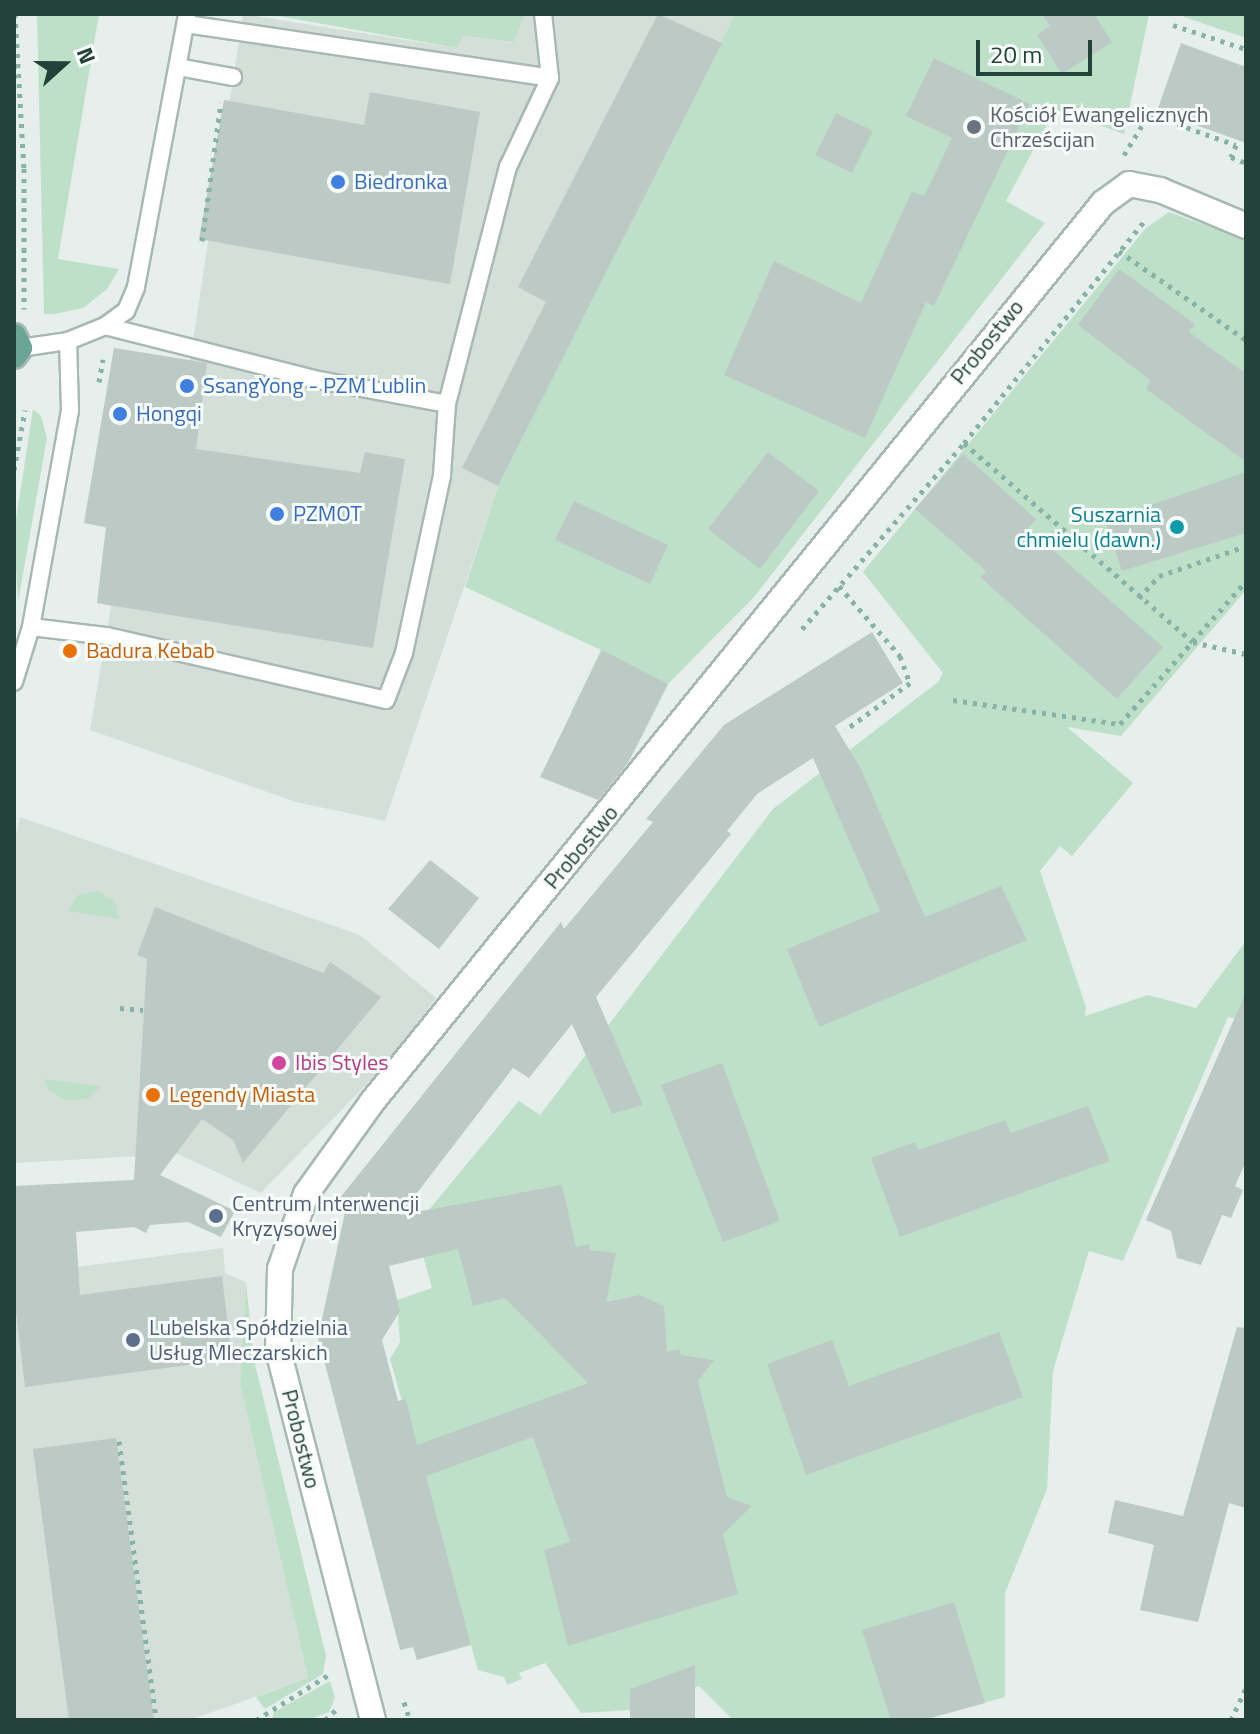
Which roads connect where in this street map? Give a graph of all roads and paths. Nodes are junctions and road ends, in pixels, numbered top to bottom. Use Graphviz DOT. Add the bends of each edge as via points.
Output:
graph roads {
  1 [pos="15,14"];
  2 [pos="543,14"];
  3 [pos="186,19"];
  4 [pos="1173,25"];
  5 [pos="1246,49"];
  6 [pos="178,67"];
  7 [pos="229,76"];
  8 [pos="550,78"];
  9 [pos="1120,161"];
  10 [pos="1246,163"];
  11 [pos="1155,208"];
  12 [pos="1246,226"];
  13 [pos="202,241"];
  14 [pos="1119,251"];
  15 [pos="24,307"];
  16 [pos="105,326"];
  17 [pos="1246,340"];
  18 [pos="68,341"];
  19 [pos="16,347"];
  20 [pos="447,404"];
  21 [pos="25,410"];
  22 [pos="964,443"];
  23 [pos="14,470"];
  24 [pos="1246,546"];
  25 [pos="1246,581"];
  26 [pos="839,586"];
  27 [pos="1139,598"];
  28 [pos="31,627"];
  29 [pos="794,637"];
  30 [pos="1193,642"];
  31 [pos="1246,654"];
  32 [pos="14,682"];
  33 [pos="953,700"];
  34 [pos="845,730"];
  35 [pos="120,1008"];
  36 [pos="143,1010"];
  37 [pos="119,1441"];
  38 [pos="337,1684"];
  39 [pos="1246,1688"];
  40 [pos="401,1690"];
  41 [pos="339,1694"];
  42 [pos="156,1720"];
  43 [pos="256,1720"];
  44 [pos="325,1720"];
  45 [pos="373,1720"];
  46 [pos="410,1720"];
  47 [pos="1231,1720"];
  1 -- 15 [label="path" via="24,168"];
  2 -- 8 [label="lane"];
  3 -- 6 [label="lane"];
  3 -- 8 [label="lane"];
  4 -- 5 [label="path"];
  6 -- 7 [label="lane"];
  6 -- 16 [label="lane" via="136,287 126,311"];
  7 -- 13 [label="path"];
  8 -- 20 [label="lane" via="508,167"];
  9 -- 10 [label="path" via="1149,114 1236,145 1231,157"];
  11 -- 14 [label="path"];
  12 -- 45 [label="street, Probostwo" via="1160,190 1129,184 1103,203 340,1142 295,1217 280,1269 278,1351"];
  14 -- 17 [label="path"];
  14 -- 22 [label="path"];
  16 -- 18 [label="lane"];
  16 -- 20 [label="lane" via="314,379"];
  18 -- 19 [label="lane"];
  18 -- 28 [label="lane" via="70,411"];
  20 -- 28 [label="lane" via="439,489 404,653 386,700 107,636"];
  21 -- 23 [label="path"];
  22 -- 26 [label="path"];
  22 -- 27 [label="path"];
  24 -- 27 [label="path" via="1159,576"];
  25 -- 30 [label="path"];
  26 -- 29 [label="path"];
  26 -- 34 [label="path" via="900,656 910,683"];
  27 -- 30 [label="path"];
  28 -- 32 [label="lane"];
  30 -- 31 [label="path"];
  30 -- 33 [label="path" via="1120,724"];
  35 -- 36 [label="path"];
  37 -- 42 [label="path"];
  38 -- 43 [label="path" via="334,1671"];
  39 -- 47 [label="path"];
  40 -- 46 [label="path"];
  41 -- 44 [label="path" via="333,1717"];
}
